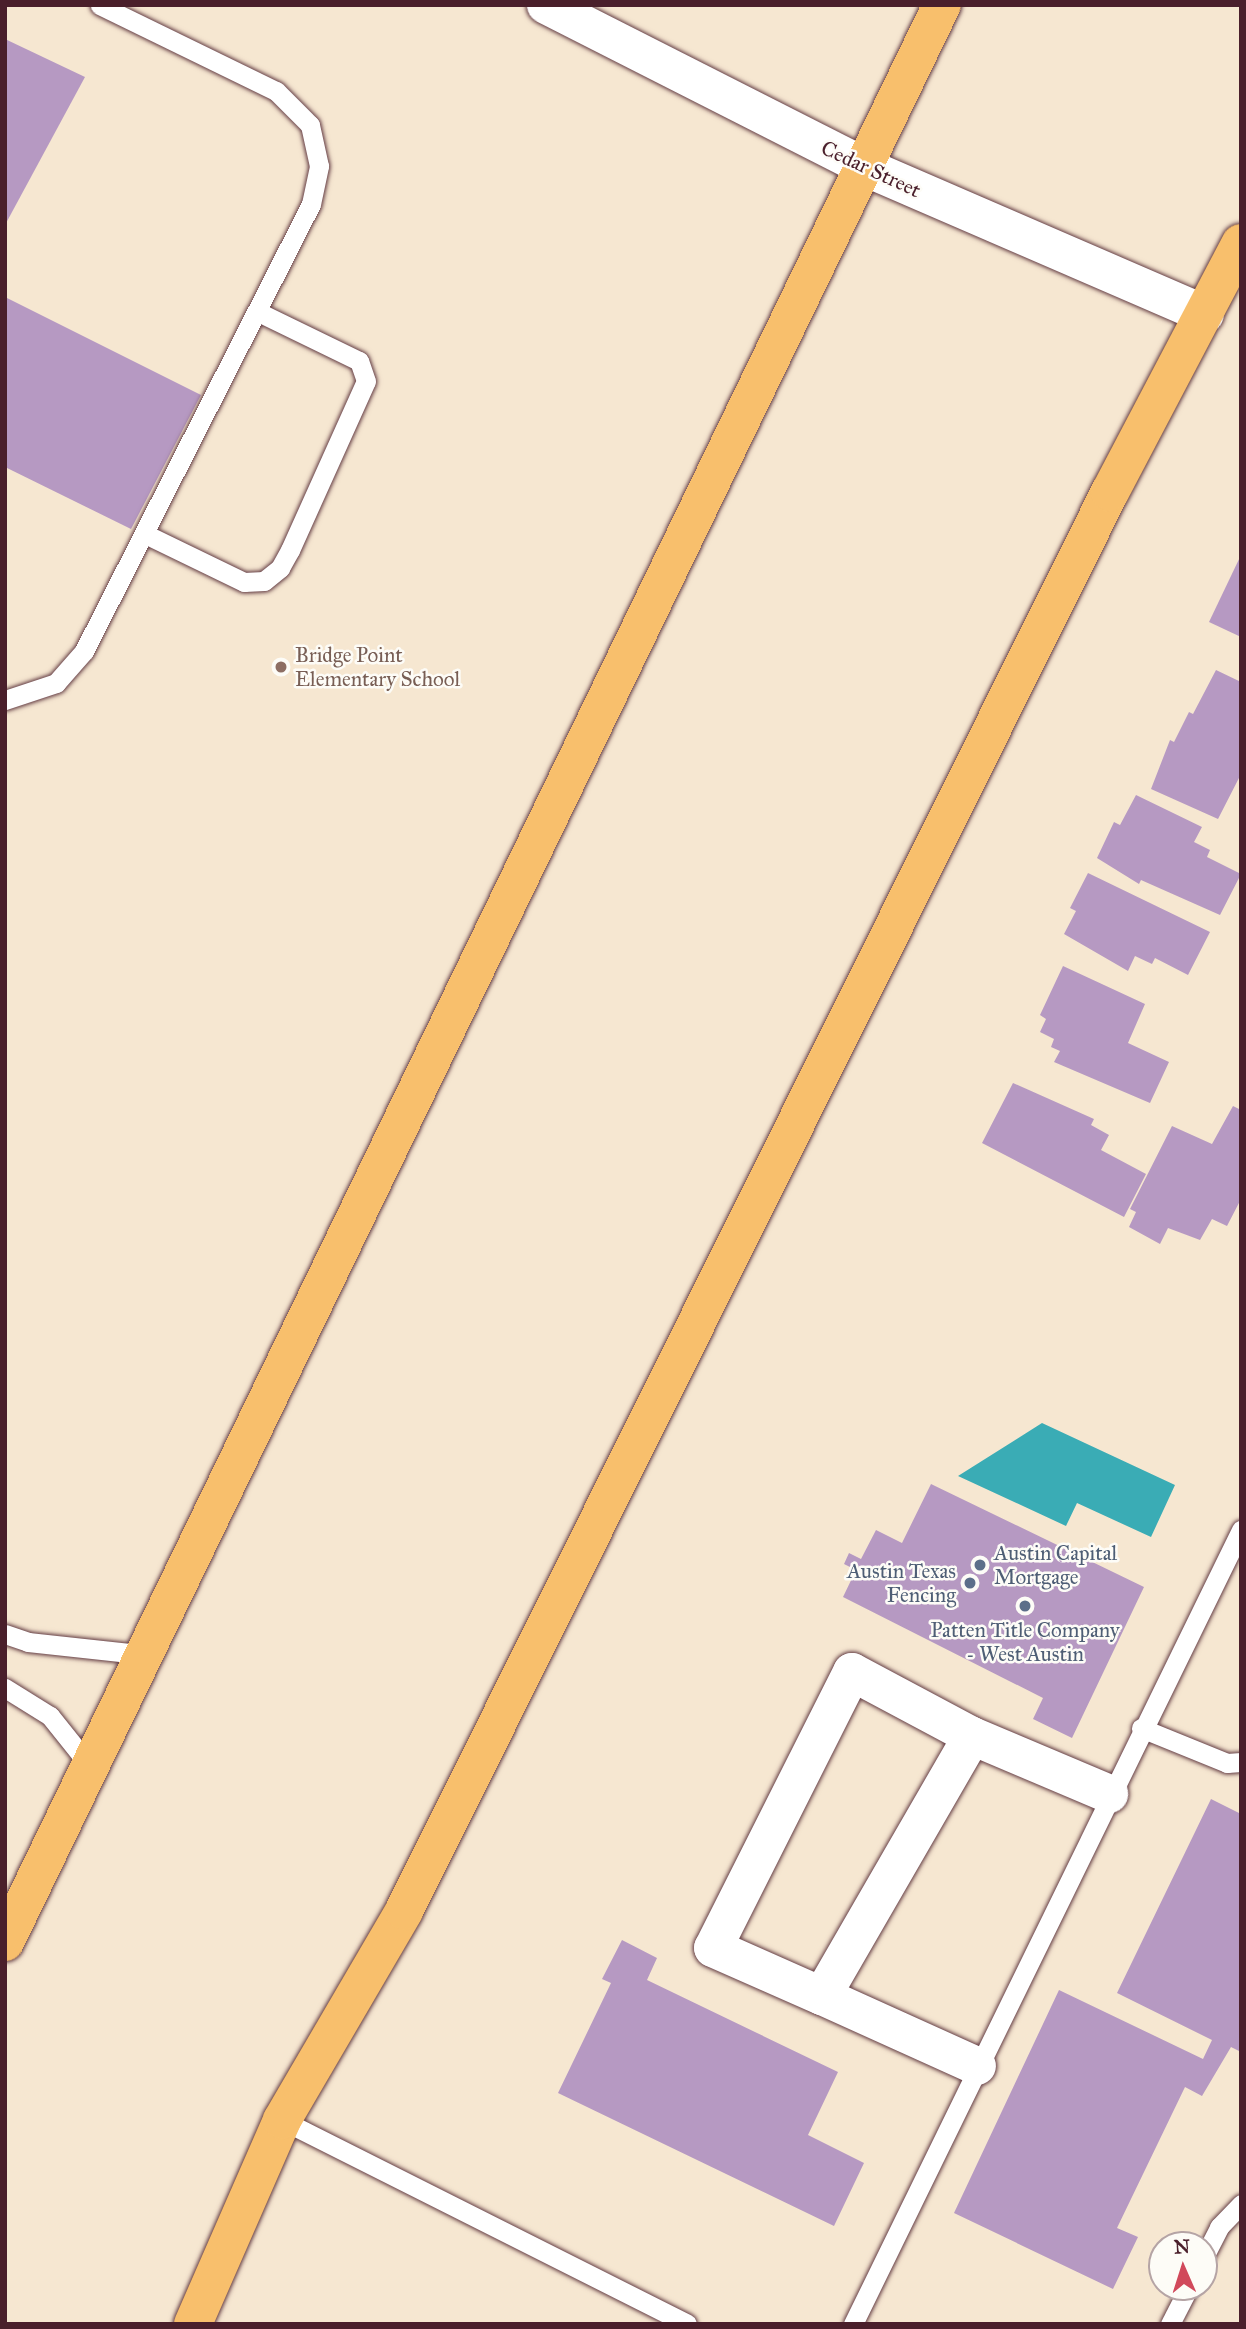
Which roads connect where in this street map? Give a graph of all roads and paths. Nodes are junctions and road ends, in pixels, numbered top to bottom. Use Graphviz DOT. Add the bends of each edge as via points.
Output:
graph roads {
  1 [pos="100,5"];
  2 [pos="547,5"];
  3 [pos="942,5"];
  4 [pos="867,168"];
  5 [pos="1241,243"];
  6 [pos="258,312"];
  7 [pos="1205,314"];
  8 [pos="145,534"];
  9 [pos="5,700"];
  10 [pos="1241,1530"];
  11 [pos="5,1634"];
  12 [pos="148,1647"];
  13 [pos="5,1688"];
  14 [pos="1141,1728"];
  15 [pos="972,1736"];
  16 [pos="1241,1762"];
  17 [pos="90,1766"];
  18 [pos="1109,1794"];
  19 [pos="5,1941"];
  20 [pos="822,1996"];
  21 [pos="977,2066"];
  22 [pos="282,2120"];
  23 [pos="1241,2204"];
  24 [pos="1218,2231"];
  25 [pos="1182,2301"];
  26 [pos="193,2324"];
  27 [pos="687,2324"];
  28 [pos="853,2324"];
  29 [pos="1170,2324"];
  1 -- 6 [label="lane" via="276,91 310,125 319,166 311,204"];
  2 -- 4 [label="street, Cedar Street"];
  3 -- 4 [label="highway"];
  4 -- 7 [label="street, Cedar Street"];
  4 -- 12 [label="highway"];
  5 -- 7 [label="highway"];
  6 -- 8 [label="lane"];
  6 -- 8 [label="lane" via="359,361 366,381 290,550 280,568 264,581 244,582"];
  7 -- 22 [label="highway" via="1110,492 404,1912"];
  8 -- 9 [label="lane" via="84,651 55,682"];
  10 -- 14 [label="lane"];
  11 -- 12 [label="lane" via="28,1642 129,1653"];
  12 -- 17 [label="highway"];
  13 -- 17 [label="lane" via="50,1716"];
  14 -- 16 [label="lane" via="1227,1763"];
  14 -- 18 [label="lane"];
  15 -- 18 [label="street"];
  15 -- 20 [label="street"];
  15 -- 20 [label="street" via="852,1672 713,1948"];
  17 -- 19 [label="highway"];
  18 -- 21 [label="lane"];
  20 -- 21 [label="street"];
  21 -- 28 [label="lane"];
  22 -- 26 [label="highway"];
  22 -- 27 [label="lane"];
  23 -- 24 [label="lane"];
  25 -- 29 [label="lane"];
}
